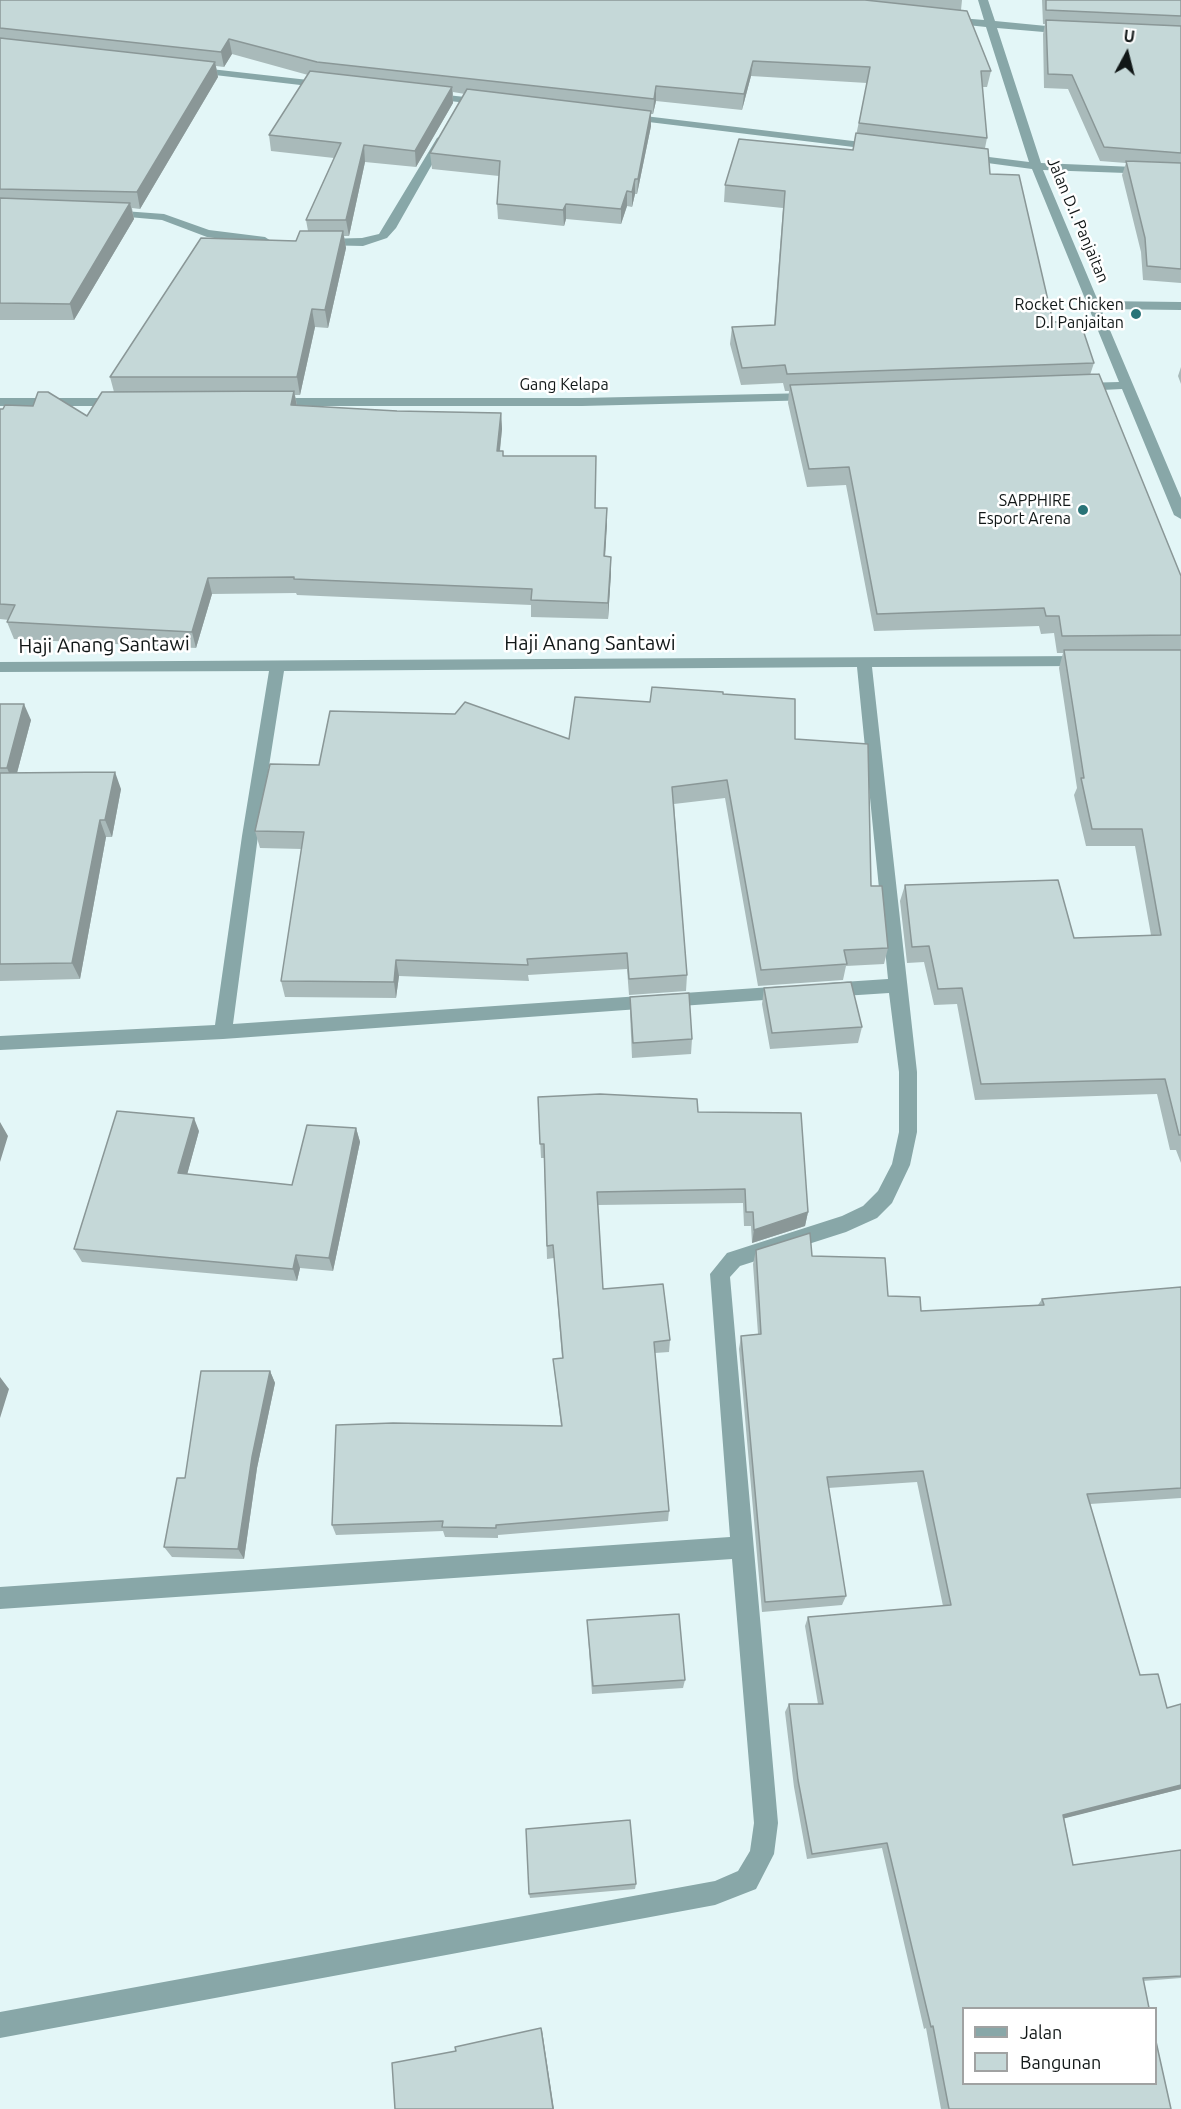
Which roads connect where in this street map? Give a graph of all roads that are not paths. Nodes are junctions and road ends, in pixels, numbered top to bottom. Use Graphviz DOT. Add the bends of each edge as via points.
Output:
graph roads {
  1 [pos="983,0"];
  2 [pos="943,20"];
  3 [pos="989,25"];
  4 [pos="1074,32"];
  5 [pos="178,68"];
  6 [pos="333,85"];
  7 [pos="416,95"];
  8 [pos="498,104"];
  9 [pos="614,115"];
  10 [pos="446,129"];
  11 [pos="891,149"];
  12 [pos="949,156"];
  13 [pos="1036,166"];
  14 [pos="1181,172"];
  15 [pos="93,212"];
  16 [pos="281,243"];
  17 [pos="310,243"];
  18 [pos="1095,305"];
  19 [pos="1181,306"];
  20 [pos="1128,386"];
  21 [pos="1068,388"];
  22 [pos="829,396"];
  23 [pos="0,402"];
  24 [pos="137,402"];
  25 [pos="264,402"];
  26 [pos="1181,515"];
  27 [pos="1099,661"];
  28 [pos="864,663"];
  29 [pos="278,664"];
  30 [pos="0,667"];
  31 [pos="897,985"];
  32 [pos="223,1032"];
  33 [pos="0,1043"];
  34 [pos="743,1547"];
  35 [pos="0,1598"];
  36 [pos="0,2025"];
  1 -- 3 [label="street, Jalan D.I. Panjaitan"];
  2 -- 3 [label="street"];
  3 -- 4 [label="street"];
  3 -- 13 [label="street, Jalan D.I. Panjaitan"];
  5 -- 6 [label="street"];
  7 -- 8 [label="street" via="460,105"];
  9 -- 11 [label="street"];
  10 -- 17 [label="street" via="383,236 363,242"];
  12 -- 13 [label="street"];
  13 -- 14 [label="street"];
  13 -- 18 [label="street, Jalan D.I. Panjaitan"];
  15 -- 16 [label="street" via="146,214 223,236"];
  18 -- 19 [label="street"];
  18 -- 20 [label="street, Jalan D.I. Panjaitan"];
  20 -- 21 [label="street"];
  20 -- 26 [label="street, Jalan D.I. Panjaitan"];
  22 -- 25 [label="street, Gang Kelapa" via="571,402"];
  23 -- 24 [label="street"];
  27 -- 28 [label="street, Haji Anang Santawi"];
  28 -- 29 [label="street, Haji Anang Santawi"];
  28 -- 31 [label="street"];
  29 -- 30 [label="street, Haji Anang Santawi"];
  29 -- 32 [label="street"];
  31 -- 32 [label="street"];
  31 -- 34 [label="street" via="908,1072 908,1132 901,1165 885,1197 870,1212 846,1223 734,1259 720,1274"];
  32 -- 33 [label="street"];
  34 -- 35 [label="street"];
  34 -- 36 [label="street" via="766,1823 762,1854 747,1880 715,1893"];
}
